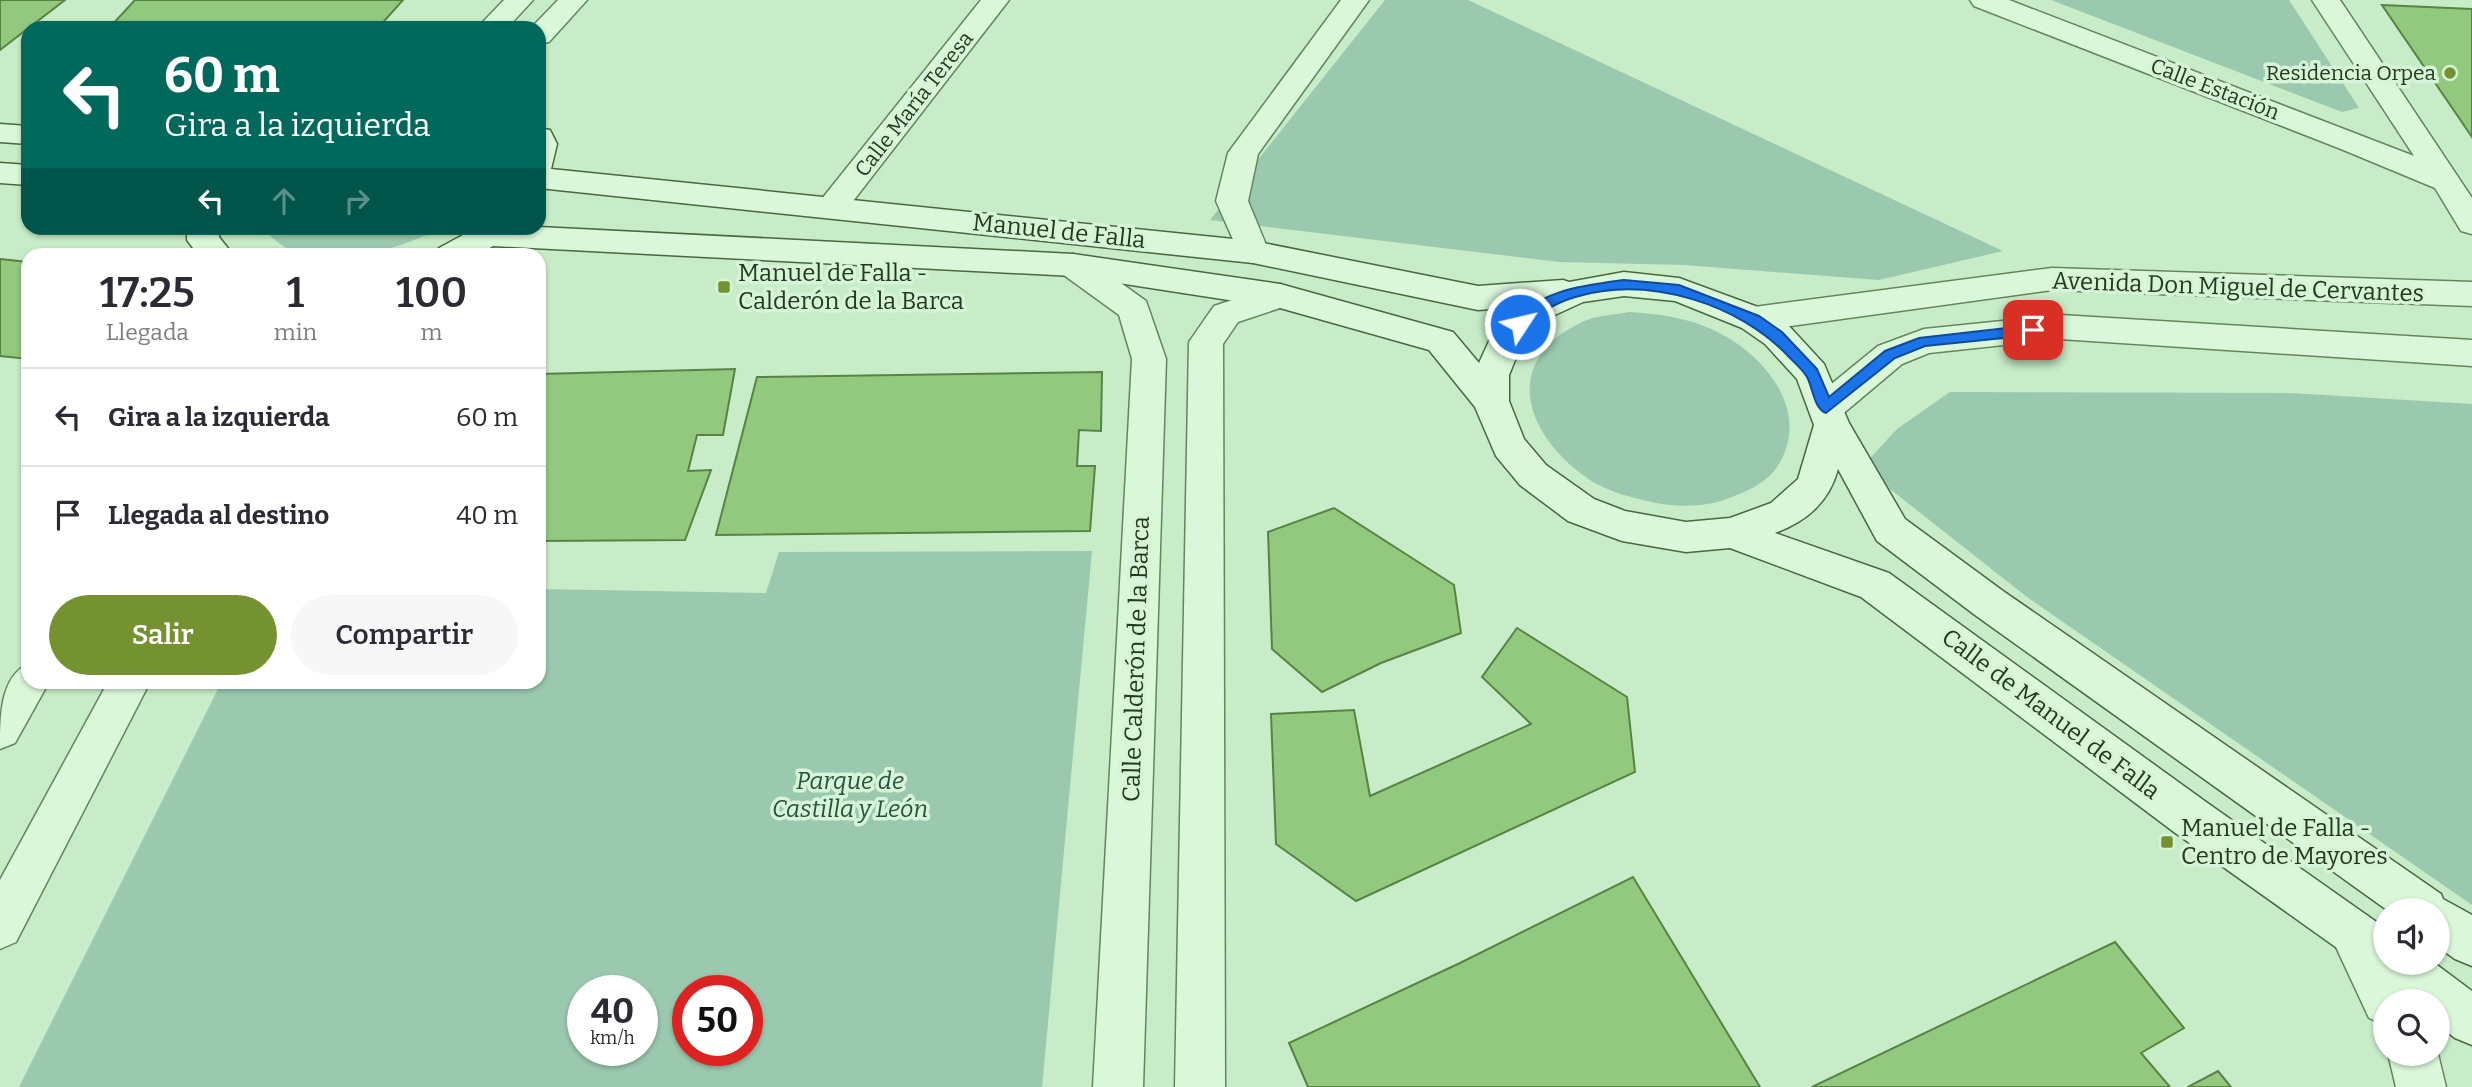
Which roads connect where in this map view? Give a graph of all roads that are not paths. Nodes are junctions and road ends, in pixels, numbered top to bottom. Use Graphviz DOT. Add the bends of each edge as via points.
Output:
graph roads {
  1 [pos="519,0"];
  2 [pos="573,0"];
  3 [pos="995,0"];
  4 [pos="1354,0"];
  5 [pos="1984,0"];
  6 [pos="2326,0"];
  7 [pos="498,21"];
  8 [pos="546,29"];
  9 [pos="0,133"];
  10 [pos="21,134"];
  11 [pos="2415,135"];
  12 [pos="2352,142"];
  13 [pos="0,173"];
  14 [pos="21,174"];
  15 [pos="546,179"];
  16 [pos="2446,181"];
  17 [pos="832,207"];
  18 [pos="2472,215"];
  19 [pos="2472,223"];
  20 [pos="546,234"];
  21 [pos="485,235"];
  22 [pos="463,248"];
  23 [pos="1253,252"];
  24 [pos="1073,265"];
  25 [pos="1576,292"];
  26 [pos="2472,294"];
  27 [pos="1280,296"];
  28 [pos="1754,319"];
  29 [pos="2472,353"];
  30 [pos="1492,401"];
  31 [pos="1829,416"];
  32 [pos="1731,533"];
  33 [pos="25,689"];
  34 [pos="126,689"];
  35 [pos="0,730"];
  36 [pos="2408,898"];
  37 [pos="0,926"];
  38 [pos="2450,927"];
  39 [pos="2472,943"];
  40 [pos="2369,944"];
  41 [pos="2410,975"];
  42 [pos="2382,989"];
  43 [pos="2472,1021"];
  44 [pos="2418,1066"];
  45 [pos="1118,1087"];
  46 [pos="1200,1087"];
  47 [pos="2421,1087"];
  1 -- 7 [label="street"];
  2 -- 8 [label="street"];
  3 -- 17 [label="street, Calle María Teresa"];
  4 -- 23 [label="street" via="1243,153 1232,201"];
  5 -- 12 [label="street, Calle Estación"];
  6 -- 11 [label="street"];
  9 -- 10 [label="street"];
  11 -- 12 [label="street" via="2394,146"];
  11 -- 16 [label="street"];
  12 -- 16 [label="street, Calle Estación"];
  13 -- 14 [label="street"];
  15 -- 17 [label="street, Manuel de Falla"];
  16 -- 18 [label="street"];
  16 -- 19 [label="street"];
  17 -- 23 [label="street, Manuel de Falla"];
  20 -- 24 [label="street, Manuel de Falla"];
  21 -- 22 [label="street"];
  23 -- 25 [label="street, Manuel de Falla" via="1478,298"];
  24 -- 27 [label="street, Manuel de Falla"];
  24 -- 45 [label="street, Calle Calderón de la Barca" via="1134,309 1149,359"];
  25 -- 28 [label="street" via="1624,284 1679,290"];
  25 -- 30 [label="street" via="1532,312 1507,337 1492,375"];
  26 -- 28 [label="street, Avenida Don Miguel de Cervantes" via="2052,279"];
  27 -- 30 [label="street, Manuel de Falla" via="1441,341"];
  27 -- 46 [label="street" via="1226,314 1206,342"];
  28 -- 31 [label="street" via="1777,335 1812,373"];
  29 -- 31 [label="street, Avenida Don Miguel de Cervantes" via="2060,327 1924,341 1890,355"];
  30 -- 32 [label="street" via="1509,446 1533,475 1581,510 1622,526 1686,537"];
  31 -- 32 [label="street" via="1814,487 1784,514"];
  31 -- 36 [label="street" via="1891,530"];
  32 -- 40 [label="street, Calle de Manuel de Falla" via="1875,585"];
  33 -- 35 [label="street"];
  34 -- 37 [label="street"];
  38 -- 39 [label="street"];
  40 -- 42 [label="street"];
  41 -- 43 [label="street"];
  44 -- 47 [label="street"];
}
